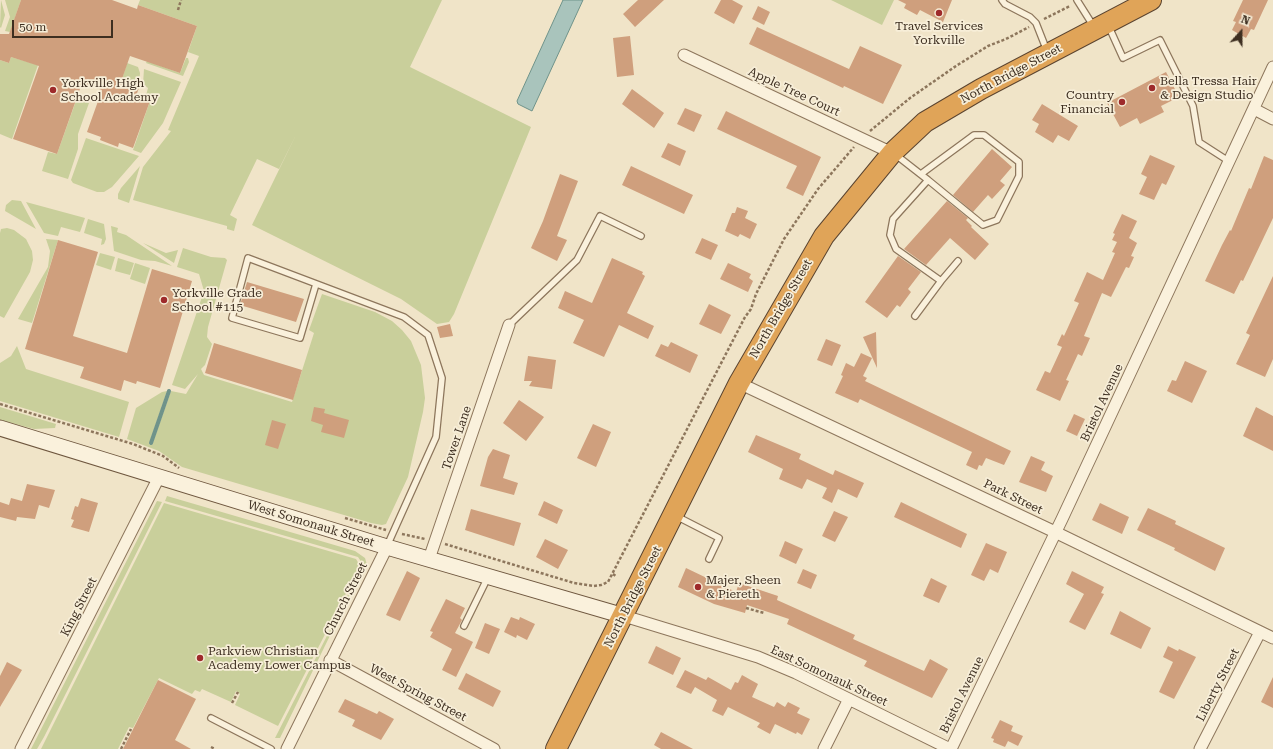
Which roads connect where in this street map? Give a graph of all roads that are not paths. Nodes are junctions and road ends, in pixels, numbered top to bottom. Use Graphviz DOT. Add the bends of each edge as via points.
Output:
graph roads {
  1 [pos="1002,0"];
  2 [pos="1151,0"];
  3 [pos="1077,1"];
  4 [pos="1101,26"];
  5 [pos="1048,54"];
  6 [pos="684,55"];
  7 [pos="1273,67"];
  8 [pos="1254,109"];
  9 [pos="1273,119"];
  10 [pos="892,153"];
  11 [pos="1230,162"];
  12 [pos="921,174"];
  13 [pos="928,180"];
  14 [pos="641,236"];
  15 [pos="958,261"];
  16 [pos="941,281"];
  17 [pos="316,284"];
  18 [pos="915,316"];
  19 [pos="509,325"];
  20 [pos="739,383"];
  21 [pos="0,428"];
  22 [pos="159,478"];
  23 [pos="674,515"];
  24 [pos="1055,532"];
  25 [pos="387,547"];
  26 [pos="429,559"];
  27 [pos="708,559"];
  28 [pos="489,576"];
  29 [pos="624,616"];
  30 [pos="464,626"];
  31 [pos="1260,632"];
  32 [pos="1273,638"];
  33 [pos="330,660"];
  34 [pos="849,699"];
  35 [pos="211,718"];
  36 [pos="21,749"];
  37 [pos="271,749"];
  38 [pos="287,749"];
  39 [pos="494,749"];
  40 [pos="556,749"];
  41 [pos="824,749"];
  42 [pos="950,749"];
  43 [pos="1200,749"];
  1 -- 5 [label="lane" via="1036,23"];
  2 -- 4 [label="highway, North Bridge Street"];
  3 -- 4 [label="lane"];
  4 -- 5 [label="highway, North Bridge Street"];
  4 -- 11 [label="lane" via="1123,58 1160,40 1193,106 1199,142"];
  5 -- 10 [label="highway, North Bridge Street" via="981,89 926,122"];
  6 -- 10 [label="street, Apple Tree Court"];
  7 -- 8 [label="street, Bristol Avenue"];
  8 -- 9 [label="street"];
  8 -- 11 [label="street, Bristol Avenue"];
  10 -- 12 [label="lane"];
  10 -- 20 [label="highway, North Bridge Street" via="824,236"];
  11 -- 24 [label="street, Bristol Avenue"];
  12 -- 13 [label="lane"];
  12 -- 13 [label="lane" via="974,135 984,135 1019,162 1019,176 998,220 983,225"];
  13 -- 16 [label="lane" via="893,219 890,236 896,249"];
  14 -- 19 [label="lane" via="600,216 577,260"];
  15 -- 16 [label="lane"];
  16 -- 18 [label="lane"];
  17 -- 17 [label="lane" via="300,338 232,318 248,258"];
  17 -- 25 [label="lane" via="404,318 428,335 442,378 436,438"];
  19 -- 26 [label="street, Tower Lane"];
  20 -- 23 [label="highway, North Bridge Street"];
  20 -- 24 [label="street, Park Street"];
  21 -- 22 [label="street, West Somonauk Street"];
  22 -- 25 [label="street, West Somonauk Street"];
  22 -- 36 [label="street, King Street"];
  23 -- 27 [label="lane" via="719,538"];
  23 -- 29 [label="highway, North Bridge Street"];
  24 -- 31 [label="street, Park Street"];
  24 -- 42 [label="street, Bristol Avenue"];
  25 -- 26 [label="street, West Somonauk Street"];
  25 -- 33 [label="street, Church Street"];
  26 -- 28 [label="street, West Somonauk Street"];
  28 -- 29 [label="street, West Somonauk Street"];
  28 -- 30 [label="lane"];
  29 -- 34 [label="street, East Somonauk Street" via="758,657"];
  29 -- 40 [label="highway, North Bridge Street"];
  31 -- 32 [label="street, Park Street"];
  31 -- 43 [label="street, Liberty Street"];
  33 -- 38 [label="street, Church Street"];
  33 -- 39 [label="street, West Spring Street"];
  34 -- 41 [label="street"];
  34 -- 42 [label="street, East Somonauk Street"];
  35 -- 37 [label="lane"];
}
